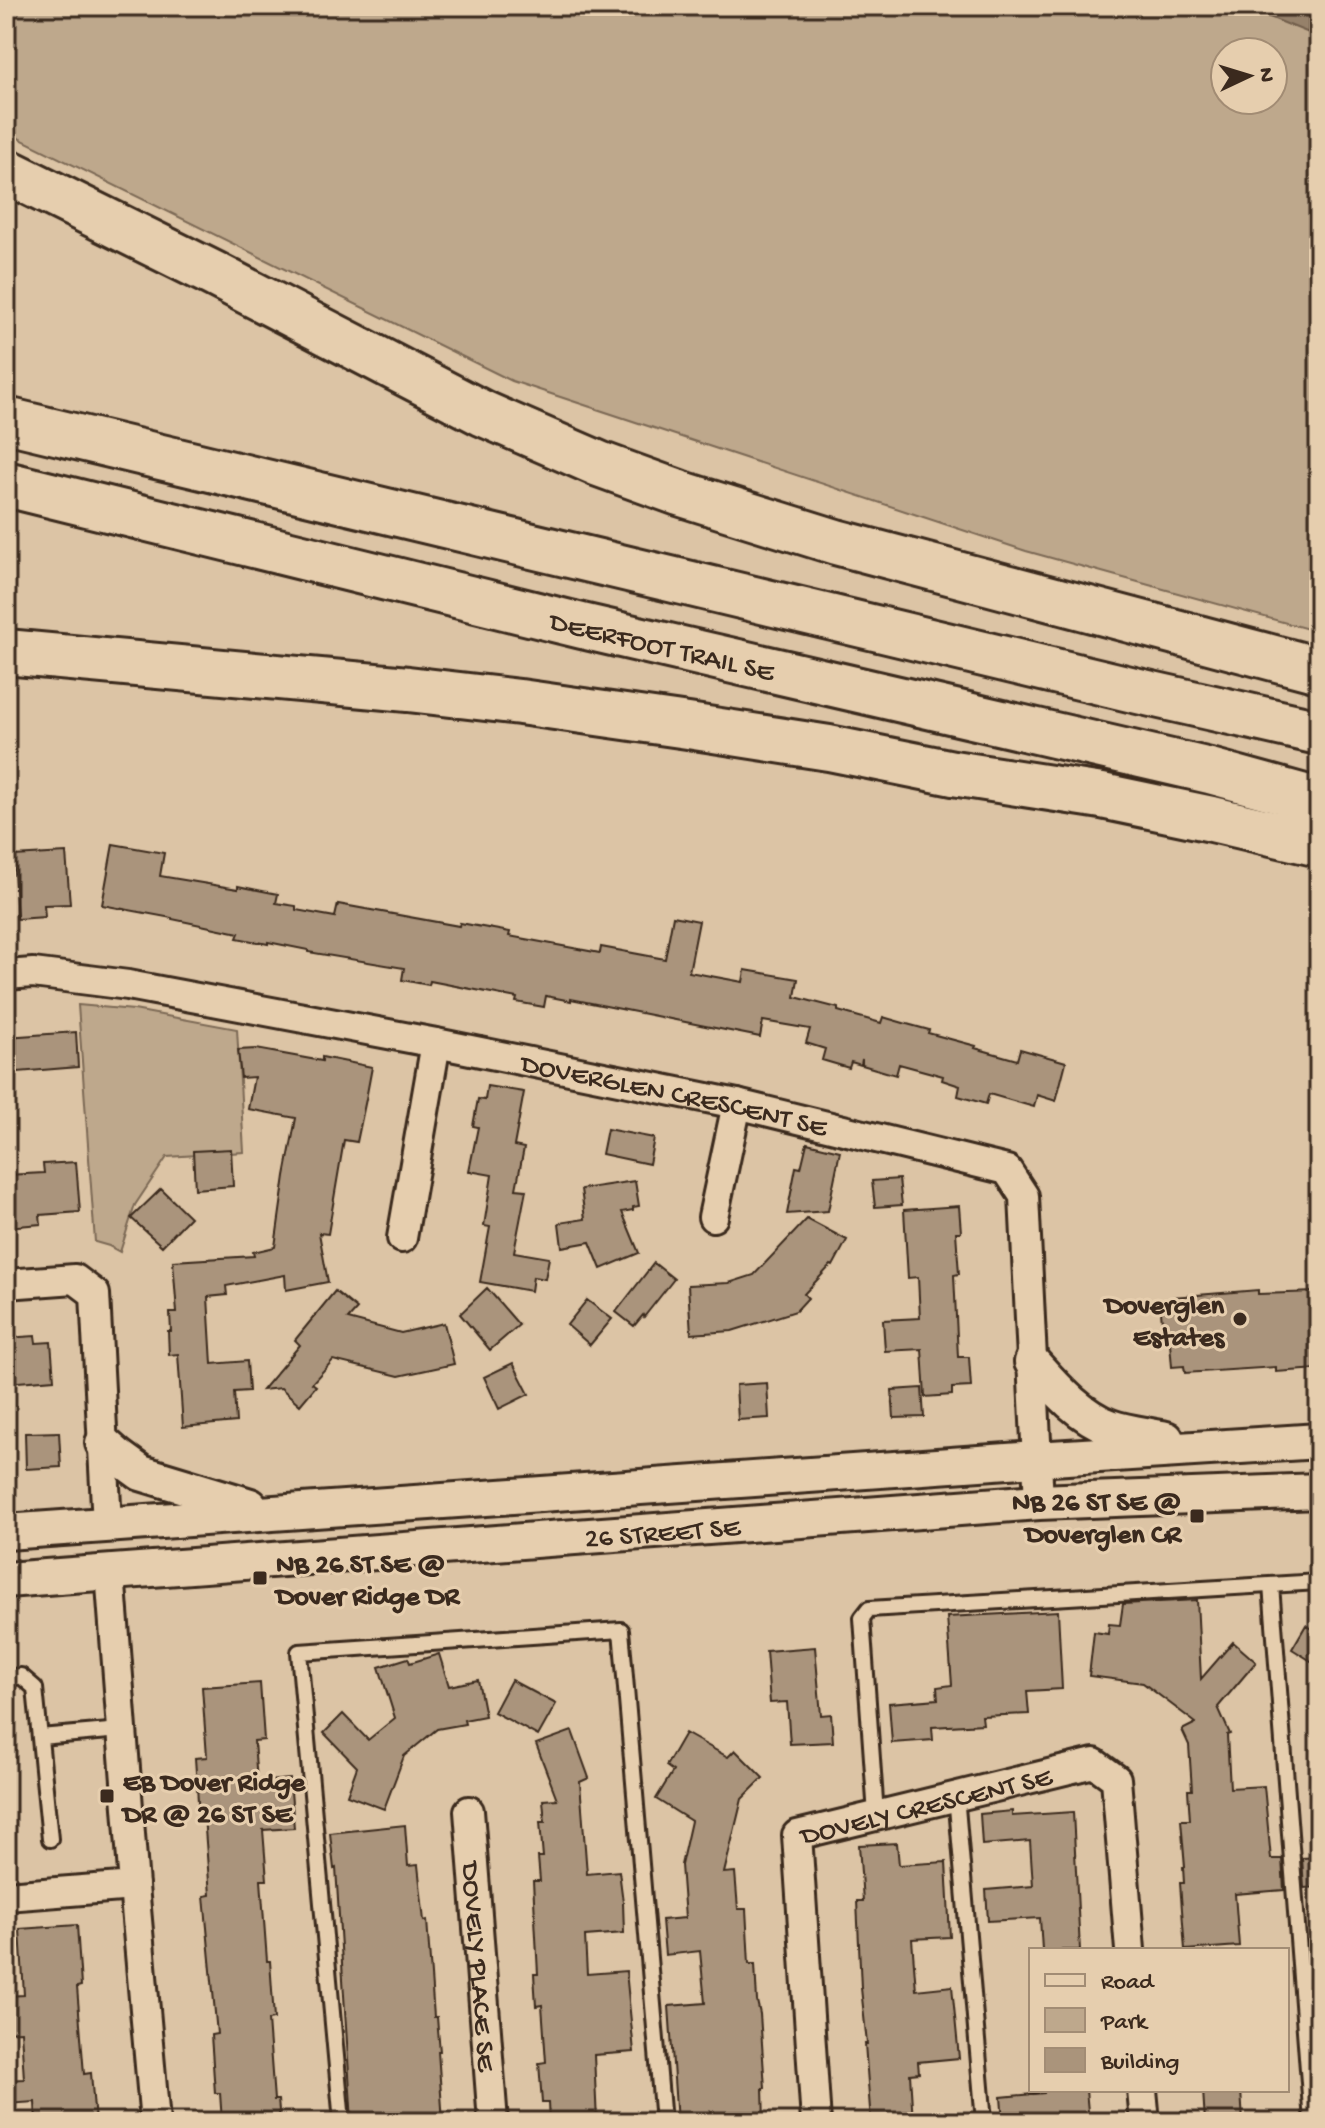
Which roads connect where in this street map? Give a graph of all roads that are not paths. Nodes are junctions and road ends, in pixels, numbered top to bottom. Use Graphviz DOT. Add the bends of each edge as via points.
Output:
graph roads {
  1 [pos="6,171"];
  2 [pos="6,420"];
  3 [pos="6,484"];
  4 [pos="6,652"];
  5 [pos="1319,670"];
  6 [pos="1319,732"];
  7 [pos="1319,801"];
  8 [pos="1319,844"];
  9 [pos="6,975"];
  10 [pos="436,1043"];
  11 [pos="737,1104"];
  12 [pos="713,1217"];
  13 [pos="402,1238"];
  14 [pos="6,1284"];
  15 [pos="1032,1362"];
  16 [pos="1319,1441"];
  17 [pos="103,1443"];
  18 [pos="1205,1448"];
  19 [pos="1036,1459"];
  20 [pos="1319,1491"];
  21 [pos="1039,1502"];
  22 [pos="274,1513"];
  23 [pos="107,1525"];
  24 [pos="6,1532"];
  25 [pos="110,1572"];
  26 [pos="6,1580"];
  27 [pos="1319,1582"];
  28 [pos="1271,1585"];
  29 [pos="6,1678"];
  30 [pos="121,1730"];
  31 [pos="40,1737"];
  32 [pos="956,1795"];
  33 [pos="469,1811"];
  34 [pos="876,1815"];
  35 [pos="50,1839"];
  36 [pos="134,1886"];
  37 [pos="6,1896"];
  38 [pos="1130,1948"];
  39 [pos="1142,2092"];
  40 [pos="155,2122"];
  41 [pos="342,2122"];
  42 [pos="493,2122"];
  43 [pos="663,2122"];
  44 [pos="816,2122"];
  45 [pos="984,2122"];
  46 [pos="1145,2122"];
  47 [pos="1312,2122"];
  1 -- 5 [label="highway" via="482,413 599,464 836,542"];
  2 -- 6 [label="highway"];
  3 -- 7 [label="highway, DEERFOOT TRAIL SE"];
  4 -- 8 [label="highway" via="408,689 688,726 1102,796"];
  9 -- 10 [label="street, DOVERGLEN CRESCENT SE" via="33,973 128,985"];
  10 -- 11 [label="street, DOVERGLEN CRESCENT SE"];
  10 -- 13 [label="street"];
  11 -- 12 [label="street"];
  11 -- 15 [label="street, DOVERGLEN CRESCENT SE" via="1007,1170 1024,1196"];
  14 -- 17 [label="street" via="75,1279 95,1294"];
  15 -- 18 [label="street" via="1060,1393 1109,1427"];
  15 -- 19 [label="street, DOVERGLEN CRESCENT SE"];
  16 -- 18 [label="street, 26 STREET SE"];
  17 -- 22 [label="street" via="141,1473"];
  17 -- 23 [label="street"];
  18 -- 19 [label="street, 26 STREET SE"];
  19 -- 21 [label="street, DOVERGLEN CRESCENT SE"];
  19 -- 22 [label="street, 26 STREET SE"];
  20 -- 21 [label="street, 26 STREET SE"];
  21 -- 25 [label="street, 26 STREET SE"];
  22 -- 23 [label="street, 26 STREET SE"];
  23 -- 24 [label="street, 26 STREET SE"];
  23 -- 25 [label="street"];
  25 -- 26 [label="street, 26 STREET SE"];
  25 -- 30 [label="street"];
  27 -- 28 [label="lane"];
  28 -- 34 [label="lane" via="869,1609 862,1618"];
  28 -- 47 [label="lane"];
  29 -- 31 [label="lane" via="21,1676 35,1688"];
  30 -- 31 [label="lane"];
  30 -- 36 [label="street"];
  31 -- 35 [label="lane"];
  32 -- 34 [label="street, DOVELY CRESCENT SE"];
  32 -- 38 [label="street, DOVELY CRESCENT SE" via="1094,1763 1116,1779"];
  32 -- 45 [label="lane"];
  33 -- 42 [label="street, DOVELY PLACE SE"];
  34 -- 44 [label="street, DOVELY CRESCENT SE" via="797,1835"];
  36 -- 37 [label="street"];
  36 -- 40 [label="street"];
  39 -- 46 [label="street"];
  41 -- 43 [label="lane" via="299,1652 621,1630"];
}
